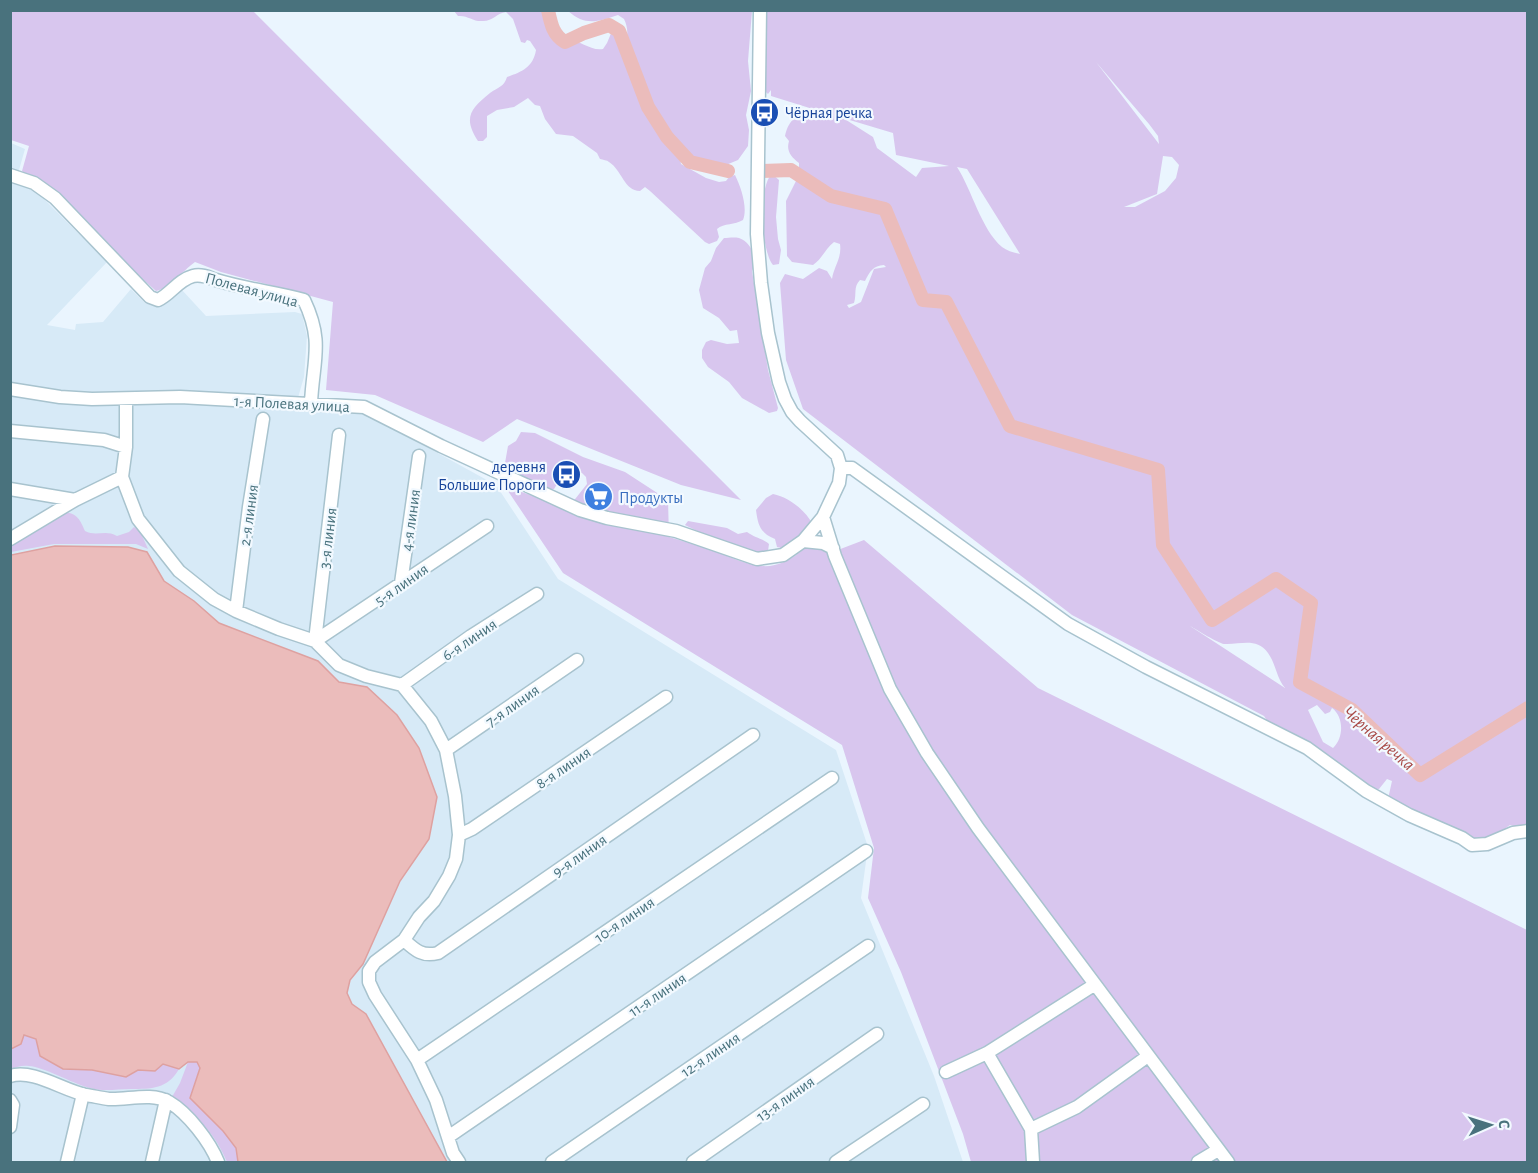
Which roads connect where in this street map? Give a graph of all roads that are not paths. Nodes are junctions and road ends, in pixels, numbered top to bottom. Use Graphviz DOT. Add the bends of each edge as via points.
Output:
graph roads {
  1 [pos="760,10"];
  2 [pos="10,175"];
  3 [pos="10,389"];
  4 [pos="126,399"];
  5 [pos="310,403"];
  6 [pos="263,419"];
  7 [pos="10,431"];
  8 [pos="339,435"];
  9 [pos="126,447"];
  10 [pos="419,456"];
  11 [pos="841,468"];
  12 [pos="122,477"];
  13 [pos="10,489"];
  14 [pos="75,500"];
  15 [pos="823,517"];
  16 [pos="486,526"];
  17 [pos="10,539"];
  18 [pos="803,541"];
  19 [pos="833,548"];
  20 [pos="401,584"];
  21 [pos="537,594"];
  22 [pos="236,611"];
  23 [pos="315,641"];
  24 [pos="577,660"];
  25 [pos="402,685"];
  26 [pos="666,697"];
  27 [pos="753,735"];
  28 [pos="446,750"];
  29 [pos="832,778"];
  30 [pos="1527,831"];
  31 [pos="459,835"];
  32 [pos="866,851"];
  33 [pos="404,940"];
  34 [pos="868,946"];
  35 [pos="1094,985"];
  36 [pos="877,1034"];
  37 [pos="987,1053"];
  38 [pos="1148,1056"];
  39 [pos="417,1060"];
  40 [pos="946,1072"];
  41 [pos="10,1076"];
  42 [pos="83,1094"];
  43 [pos="10,1100"];
  44 [pos="166,1101"];
  45 [pos="923,1104"];
  46 [pos="10,1127"];
  47 [pos="1031,1129"];
  48 [pos="448,1137"];
  49 [pos="1218,1150"];
  50 [pos="67,1162"];
  51 [pos="152,1162"];
  52 [pos="218,1162"];
  53 [pos="459,1162"];
  54 [pos="552,1162"];
  55 [pos="693,1162"];
  56 [pos="836,1162"];
  57 [pos="1033,1162"];
  58 [pos="1198,1162"];
  59 [pos="1228,1162"];
  1 -- 11 [label="street" via="757,234 768,333 779,382 792,412 837,455"];
  2 -- 5 [label="street, Полевая улица" via="34,183 55,198 150,297 158,300 182,280 202,275 304,300 316,329"];
  3 -- 4 [label="street, 1-я Полевая улица" via="60,397"];
  4 -- 5 [label="street, 1-я Полевая улица" via="180,397"];
  4 -- 9 [label="street"];
  5 -- 18 [label="street, 1-я Полевая улица" via="364,406 568,505 607,518 676,531 758,559 783,555"];
  6 -- 22 [label="street, 2-я линия"];
  7 -- 9 [label="street" via="104,440"];
  8 -- 23 [label="street, 3-я линия"];
  9 -- 12 [label="street"];
  10 -- 20 [label="street, 4-я линия"];
  11 -- 15 [label="street, 1-я Полевая улица" via="839,483"];
  11 -- 30 [label="street" via="852,468 861,474 1068,624 1306,748 1365,791 1409,816 1472,845"];
  12 -- 14 [label="street"];
  12 -- 22 [label="street" via="138,519 179,571"];
  13 -- 14 [label="street"];
  14 -- 17 [label="street"];
  15 -- 18 [label="street, 1-я Полевая улица"];
  15 -- 19 [label="street"];
  16 -- 20 [label="street, 5-я линия"];
  18 -- 19 [label="street"];
  19 -- 35 [label="street" via="890,689 927,753"];
  20 -- 23 [label="street, 5-я линия"];
  21 -- 25 [label="street, 6-я линия"];
  22 -- 23 [label="street"];
  23 -- 25 [label="street" via="339,665"];
  24 -- 28 [label="street, 7-я линия"];
  25 -- 28 [label="street" via="431,721"];
  26 -- 31 [label="street, 8-я линия"];
  27 -- 33 [label="street, 9-я линия" via="438,953 418,952"];
  28 -- 31 [label="street"];
  29 -- 39 [label="street, 10-я линия"];
  31 -- 33 [label="street" via="449,876"];
  32 -- 48 [label="street, 11-я линия"];
  33 -- 39 [label="street" via="375,962 369,971 369,982"];
  34 -- 54 [label="street, 12-я линия"];
  35 -- 37 [label="street"];
  35 -- 38 [label="street"];
  36 -- 55 [label="street, 13-я линия"];
  37 -- 40 [label="street"];
  37 -- 47 [label="street"];
  38 -- 47 [label="street" via="1077,1107"];
  38 -- 49 [label="street"];
  39 -- 48 [label="street"];
  41 -- 42 [label="street" via="23,1074"];
  42 -- 44 [label="street"];
  42 -- 50 [label="street"];
  43 -- 46 [label="street"];
  44 -- 51 [label="street"];
  44 -- 52 [label="street" via="184,1112"];
  45 -- 56 [label="street"];
  47 -- 57 [label="street"];
  48 -- 53 [label="street"];
  49 -- 58 [label="street"];
  49 -- 59 [label="street"];
}
